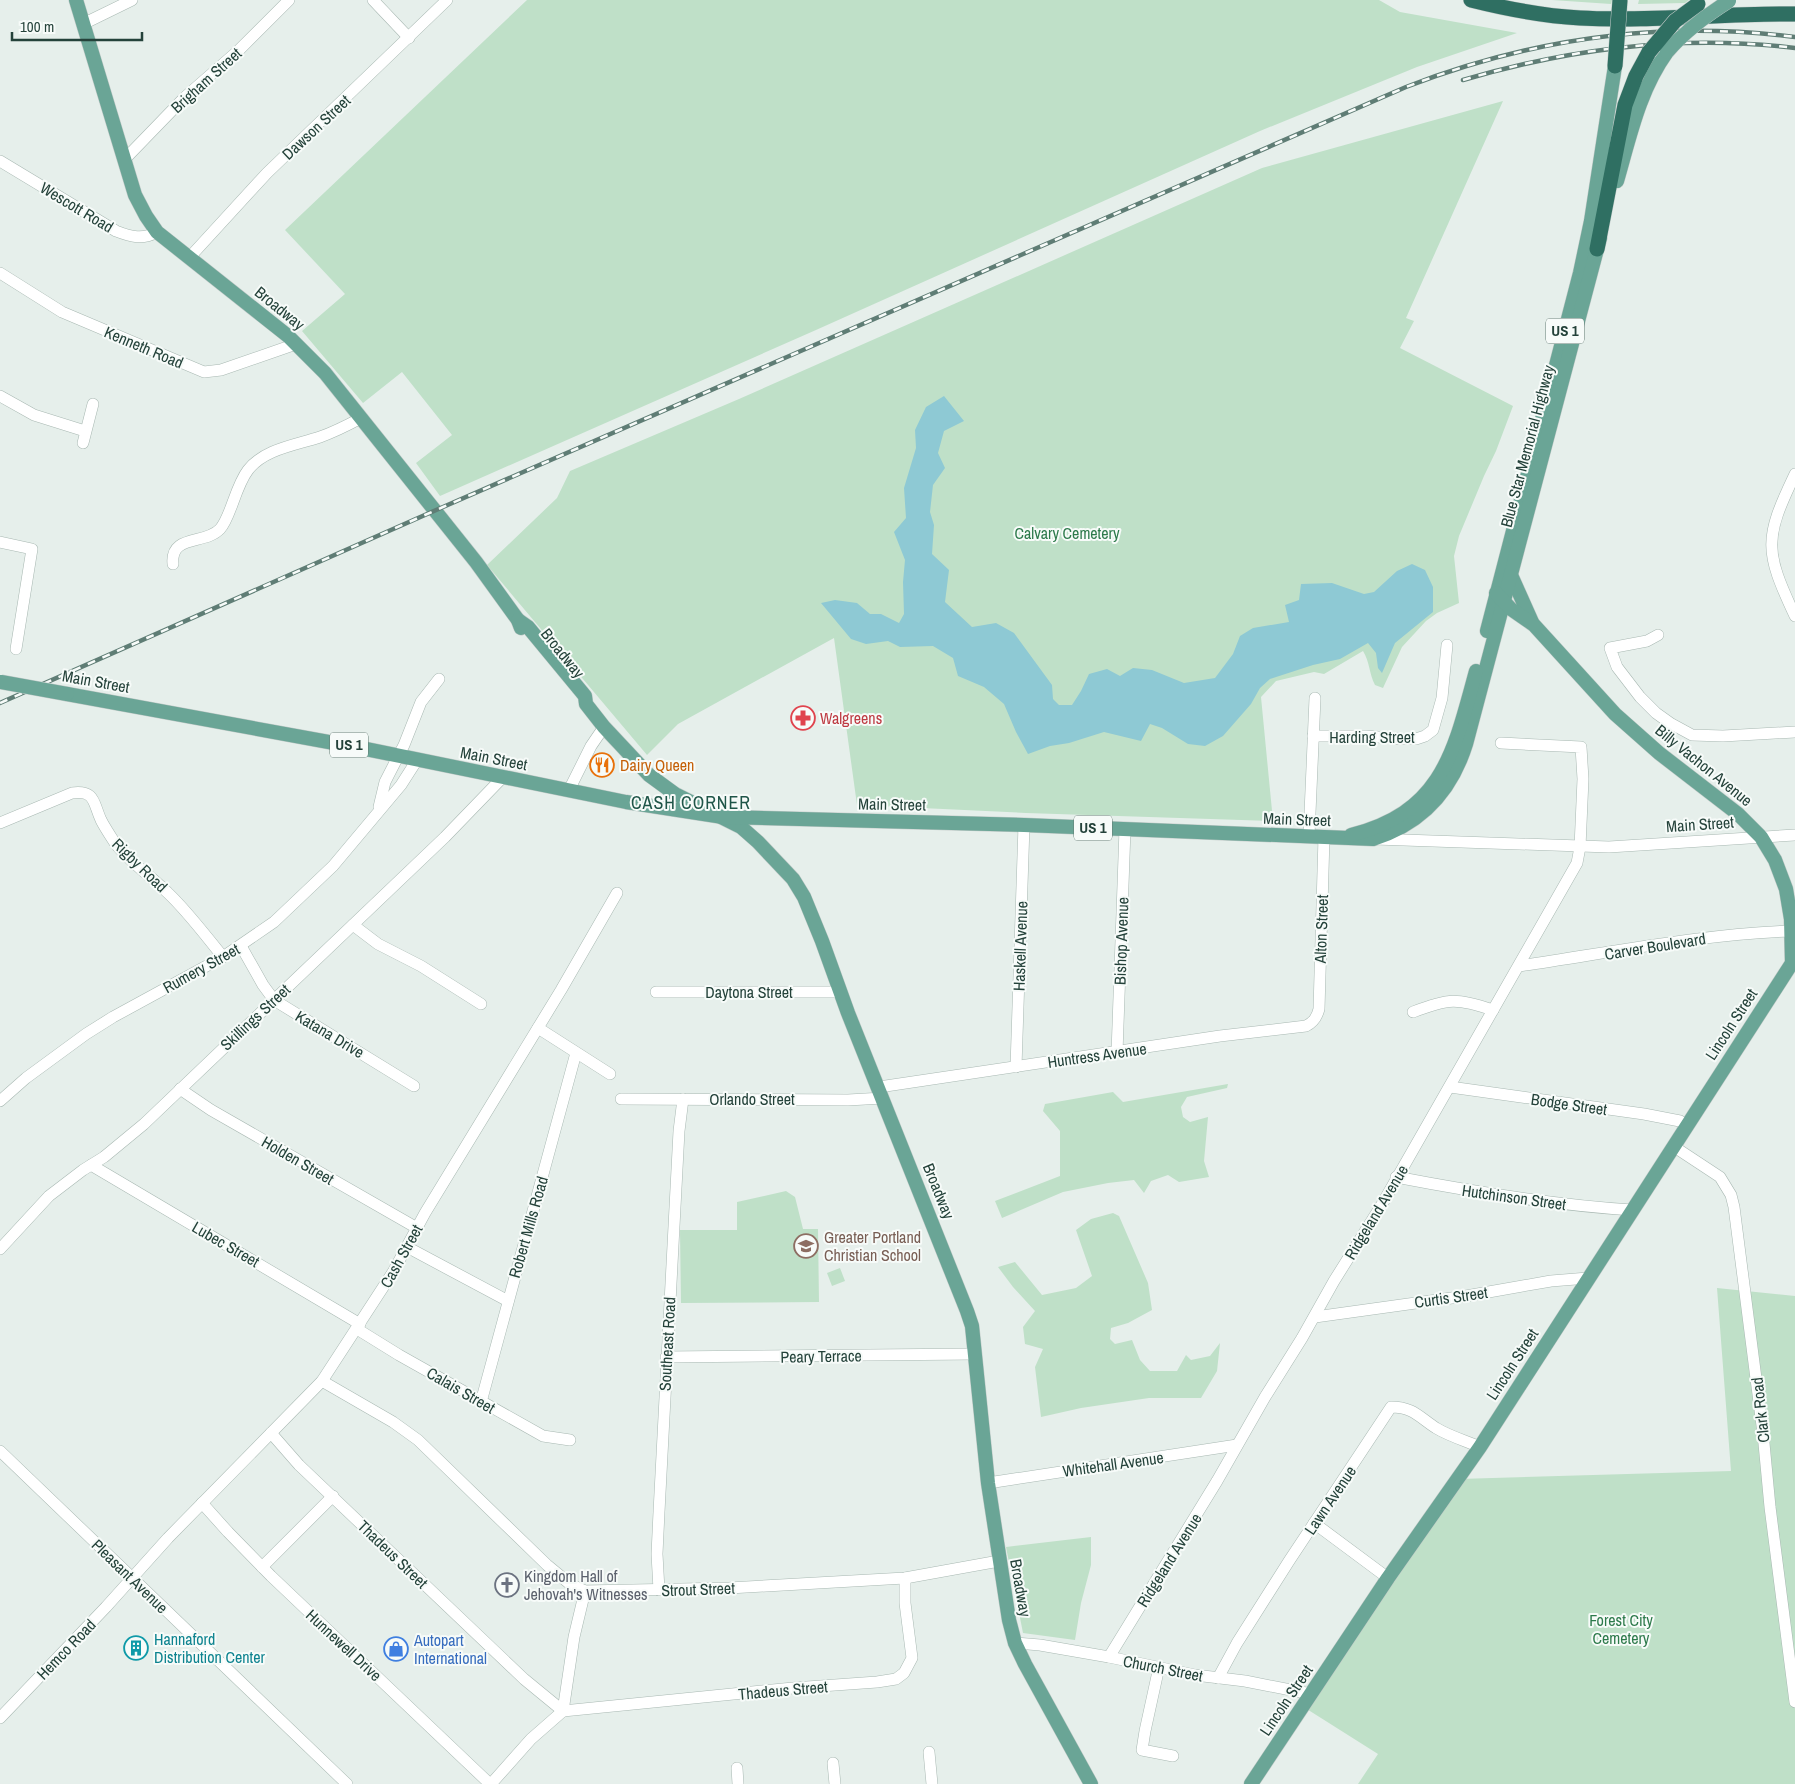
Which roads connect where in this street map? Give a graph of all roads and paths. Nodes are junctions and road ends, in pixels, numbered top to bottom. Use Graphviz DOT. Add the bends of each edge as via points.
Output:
graph roads {
  1 [pos="76,0"];
  2 [pos="132,0"];
  3 [pos="289,0"];
  4 [pos="374,0"];
  5 [pos="447,0"];
  6 [pos="1471,0"];
  7 [pos="1620,0"];
  8 [pos="1625,0"];
  9 [pos="1730,1"];
  10 [pos="1701,2"];
  11 [pos="1795,14"];
  12 [pos="83,24"];
  13 [pos="409,38"];
  14 [pos="1615,66"];
  15 [pos="0,160"];
  16 [pos="124,160"];
  17 [pos="157,232"];
  18 [pos="1597,249"];
  19 [pos="189,258"];
  20 [pos="0,273"];
  21 [pos="296,344"];
  22 [pos="0,396"];
  23 [pos="93,404"];
  24 [pos="361,418"];
  25 [pos="85,431"];
  26 [pos="82,443"];
  27 [pos="1795,474"];
  28 [pos="0,542"];
  29 [pos="173,564"];
  30 [pos="1511,576"];
  31 [pos="1500,597"];
  32 [pos="1795,616"];
  33 [pos="1534,625"];
  34 [pos="1658,635"];
  35 [pos="1447,646"];
  36 [pos="16,649"];
  37 [pos="439,679"];
  38 [pos="1,682"];
  39 [pos="1315,698"];
  40 [pos="604,727"];
  41 [pos="1795,732"];
  42 [pos="1313,736"];
  43 [pos="1501,743"];
  44 [pos="398,756"];
  45 [pos="417,760"];
  46 [pos="503,777"];
  47 [pos="569,790"];
  48 [pos="379,809"];
  49 [pos="724,817"];
  50 [pos="0,823"];
  51 [pos="1024,825"];
  52 [pos="1125,829"];
  53 [pos="1795,835"];
  54 [pos="1309,836"];
  55 [pos="1329,837"];
  56 [pos="1761,838"];
  57 [pos="1373,839"];
  58 [pos="1580,847"];
  59 [pos="617,893"];
  60 [pos="353,925"];
  61 [pos="1792,931"];
  62 [pos="241,946"];
  63 [pos="223,957"];
  64 [pos="1793,960"];
  65 [pos="1519,966"];
  66 [pos="656,992"];
  67 [pos="841,992"];
  68 [pos="274,1000"];
  69 [pos="481,1004"];
  70 [pos="1493,1010"];
  71 [pos="1414,1012"];
  72 [pos="1315,1020"];
  73 [pos="538,1028"];
  74 [pos="576,1053"];
  75 [pos="1117,1053"];
  76 [pos="1016,1067"];
  77 [pos="610,1074"];
  78 [pos="414,1086"];
  79 [pos="1450,1087"];
  80 [pos="180,1089"];
  81 [pos="881,1092"];
  82 [pos="621,1099"];
  83 [pos="683,1099"];
  84 [pos="0,1101"];
  85 [pos="1687,1125"];
  86 [pos="1673,1146"];
  87 [pos="91,1165"];
  88 [pos="1396,1177"];
  89 [pos="1632,1210"];
  90 [pos="417,1228"];
  91 [pos="407,1247"];
  92 [pos="0,1249"];
  93 [pos="1588,1278"];
  94 [pos="508,1301"];
  95 [pos="1315,1317"];
  96 [pos="358,1326"];
  97 [pos="976,1354"];
  98 [pos="666,1358"];
  99 [pos="322,1381"];
  100 [pos="481,1402"];
  101 [pos="271,1434"];
  102 [pos="570,1440"];
  103 [pos="1237,1445"];
  104 [pos="1480,1447"];
  105 [pos="0,1451"];
  106 [pos="988,1483"];
  107 [pos="333,1496"];
  108 [pos="202,1503"];
  109 [pos="1314,1523"];
  110 [pos="998,1561"];
  111 [pos="262,1567"];
  112 [pos="132,1578"];
  113 [pos="905,1578"];
  114 [pos="1388,1578"];
  115 [pos="659,1590"];
  116 [pos="585,1591"];
  117 [pos="1015,1642"];
  118 [pos="1109,1657"];
  119 [pos="1159,1667"];
  120 [pos="1218,1678"];
  121 [pos="1311,1694"];
  122 [pos="1795,1702"];
  123 [pos="563,1710"];
  124 [pos="0,1718"];
  125 [pos="928,1752"];
  126 [pos="1174,1756"];
  127 [pos="833,1763"];
  128 [pos="737,1768"];
  129 [pos="1086,1783"];
  130 [pos="347,1784"];
  131 [pos="491,1784"];
  132 [pos="738,1784"];
  133 [pos="835,1784"];
  134 [pos="932,1784"];
  135 [pos="1251,1784"];
  1 -- 12 [label="main road, Broadway"];
  2 -- 12 [label="street"];
  3 -- 16 [label="street, Brigham Street" via="184,98"];
  4 -- 13 [label="street"];
  5 -- 13 [label="street, Dawson Street"];
  6 -- 11 [label="highway" via="1580,18"];
  7 -- 14 [label="highway, US 1, bridge"];
  8 -- 14 [label="main road, Blue Star Memorial Highway, bridge"];
  9 -- 18 [label="main road, Blue Star Memorial Highway, bridge" via="1698,21 1676,41 1644,90"];
  10 -- 18 [label="highway, US 1, bridge" via="1676,21 1649,52 1636,76 1625,105"];
  12 -- 16 [label="main road, Broadway"];
  13 -- 19 [label="street, Dawson Street" via="273,168"];
  14 -- 31 [label="main road, Blue Star Memorial Highway / US 1" via="1580,273"];
  15 -- 17 [label="street, Wescott Road" via="116,231 143,237"];
  16 -- 17 [label="main road, Broadway" via="140,205"];
  17 -- 19 [label="main road, Broadway"];
  18 -- 30 [label="main road, Blue Star Memorial Highway / US 1"];
  19 -- 21 [label="main road, Broadway"];
  20 -- 21 [label="street, Kenneth Road" via="62,312 204,372 221,370"];
  21 -- 24 [label="main road, Broadway" via="325,373"];
  22 -- 25 [label="street" via="34,415"];
  23 -- 25 [label="street"];
  24 -- 29 [label="street" via="321,437 273,452 256,462 243,477 220,530 176,548"];
  24 -- 40 [label="main road, Broadway" via="518,620 528,627 584,696 586,704"];
  25 -- 26 [label="street"];
  27 -- 32 [label="street" via="1775,520 1770,544 1774,568"];
  28 -- 36 [label="street" via="32,549"];
  30 -- 31 [label="main road, Blue Star Memorial Highway / US 1"];
  30 -- 33 [label="main road, Billy Vachon Avenue"];
  31 -- 33 [label="main road, Billy Vachon Avenue"];
  31 -- 55 [label="main road, Blue Star Memorial Highway / US 1" via="1460,727 1448,761 1434,784 1409,809 1387,823 1362,832"];
  31 -- 57 [label="main road, Blue Star Memorial Highway / US 1" via="1466,744 1455,774 1441,794 1414,820"];
  33 -- 56 [label="main road, Billy Vachon Avenue" via="1615,714 1659,753 1738,814"];
  34 -- 41 [label="street" via="1647,641 1610,648 1626,680 1670,723 1692,735"];
  35 -- 42 [label="street, Harding Street" via="1442,698 1433,730 1425,736 1402,739"];
  37 -- 44 [label="street, Rumery Street" via="421,702"];
  38 -- 44 [label="main road, Main Street / US 1, bridge"];
  39 -- 42 [label="street"];
  40 -- 47 [label="street"];
  40 -- 49 [label="main road, Broadway" via="662,785"];
  42 -- 54 [label="street"];
  43 -- 58 [label="street, Ridgeland Avenue" via="1581,747"];
  44 -- 45 [label="main road, Main Street / US 1"];
  44 -- 48 [label="street, Rumery Street" via="385,782"];
  45 -- 46 [label="main road, Main Street / US 1"];
  45 -- 48 [label="street, Rumery Street" via="401,785"];
  46 -- 47 [label="main road, Main Street / US 1"];
  46 -- 60 [label="street, Skillings Street"];
  47 -- 49 [label="main road, Main Street / US 1"];
  48 -- 62 [label="street, Rumery Street" via="334,866 279,917"];
  49 -- 51 [label="main road, Main Street / US 1"];
  49 -- 67 [label="main road, Broadway" via="753,837 793,879 804,896"];
  50 -- 63 [label="street, Rigby Road" via="72,793 89,794 117,846 169,894"];
  51 -- 52 [label="main road, Main Street / US 1"];
  51 -- 76 [label="street, Haskell Avenue"];
  52 -- 54 [label="main road, Main Street / US 1"];
  52 -- 75 [label="street, Bishop Avenue"];
  53 -- 56 [label="street, Main Street"];
  54 -- 55 [label="main road, Main Street / US 1"];
  55 -- 57 [label="main road, Main Street / US 1"];
  55 -- 72 [label="street, Alton Street" via="1319,1009"];
  56 -- 58 [label="street, Main Street"];
  56 -- 61 [label="main road, Billy Vachon Avenue" via="1775,860 1786,889"];
  57 -- 58 [label="street, Main Street"];
  58 -- 65 [label="street, Ridgeland Avenue" via="1577,863"];
  59 -- 73 [label="street, Cash Street"];
  60 -- 68 [label="street, Skillings Street"];
  60 -- 69 [label="street" via="378,944 421,966"];
  61 -- 64 [label="main road, Billy Vachon Avenue"];
  61 -- 65 [label="street, Carver Boulevard" via="1722,936"];
  62 -- 63 [label="street, Rumery Street"];
  62 -- 68 [label="street, Katana Drive"];
  63 -- 84 [label="street, Rumery Street" via="106,1022 51,1059"];
  64 -- 85 [label="main road, Lincoln Street"];
  65 -- 70 [label="street, Ridgeland Avenue"];
  66 -- 67 [label="street, Daytona Street"];
  67 -- 81 [label="main road, Broadway"];
  68 -- 78 [label="street, Katana Drive"];
  68 -- 80 [label="street, Skillings Street"];
  70 -- 71 [label="street" via="1452,1000"];
  70 -- 79 [label="street, Ridgeland Avenue"];
  72 -- 75 [label="street, Huntress Avenue" via="1306,1026"];
  73 -- 74 [label="street"];
  73 -- 90 [label="street, Cash Street"];
  74 -- 77 [label="street"];
  74 -- 94 [label="street, Robert Mills Road"];
  75 -- 76 [label="street, Huntress Avenue"];
  76 -- 81 [label="street, Huntress Avenue"];
  79 -- 85 [label="street, Bodge Street" via="1644,1114"];
  79 -- 88 [label="street, Ridgeland Avenue"];
  80 -- 87 [label="street, Skillings Street" via="120,1144"];
  80 -- 90 [label="street, Holden Street"];
  81 -- 83 [label="street, Orlando Street" via="848,1100"];
  81 -- 97 [label="main road, Broadway" via="968,1311"];
  82 -- 83 [label="street, Orlando Street"];
  83 -- 98 [label="street, Southeast Road"];
  85 -- 86 [label="main road, Lincoln Street"];
  86 -- 89 [label="main road, Lincoln Street"];
  86 -- 122 [label="street, Clark Road" via="1720,1178 1731,1195 1734,1207"];
  87 -- 92 [label="street, Skillings Street" via="48,1196"];
  87 -- 96 [label="street, Lubec Street"];
  88 -- 89 [label="street, Hutchinson Street" via="1551,1203"];
  88 -- 95 [label="street, Ridgeland Avenue"];
  89 -- 93 [label="main road, Lincoln Street"];
  90 -- 91 [label="street, Cash Street"];
  91 -- 94 [label="street"];
  91 -- 96 [label="street, Cash Street"];
  93 -- 95 [label="street, Curtis Street"];
  93 -- 104 [label="main road, Lincoln Street"];
  94 -- 100 [label="street, Robert Mills Road"];
  95 -- 103 [label="street, Ridgeland Avenue"];
  96 -- 99 [label="street, Cash Street"];
  96 -- 100 [label="street, Calais Street"];
  97 -- 98 [label="street, Peary Terrace"];
  97 -- 106 [label="main road, Broadway"];
  98 -- 115 [label="street, Southeast Road" via="658,1537"];
  99 -- 101 [label="street, Cash Street"];
  99 -- 116 [label="street" via="418,1440 547,1565 570,1584"];
  100 -- 102 [label="street, Calais Street" via="543,1436"];
  101 -- 107 [label="street, Thadeus Street"];
  101 -- 108 [label="street, Cash Street"];
  103 -- 106 [label="street, Whitehall Avenue"];
  103 -- 118 [label="street, Ridgeland Avenue"];
  104 -- 109 [label="street, Lawn Avenue" via="1437,1429 1403,1407 1391,1407"];
  104 -- 114 [label="main road, Lincoln Street"];
  105 -- 112 [label="street, Pleasant Avenue"];
  106 -- 110 [label="main road, Broadway"];
  107 -- 111 [label="street"];
  107 -- 123 [label="street, Thadeus Street" via="524,1679"];
  108 -- 111 [label="street, Hunnewell Drive"];
  108 -- 112 [label="street, Cash Street"];
  109 -- 114 [label="street"];
  109 -- 120 [label="street, Lawn Avenue"];
  110 -- 113 [label="street, Strout Street"];
  110 -- 117 [label="main road, Broadway"];
  111 -- 131 [label="street, Hunnewell Drive"];
  112 -- 124 [label="street, Hemco Road"];
  112 -- 130 [label="street, Pleasant Avenue"];
  113 -- 115 [label="street, Strout Street"];
  113 -- 123 [label="street, Thadeus Street" via="912,1658 904,1674 896,1679"];
  114 -- 121 [label="main road, Lincoln Street"];
  115 -- 116 [label="street, Strout Street"];
  116 -- 123 [label="street"];
  117 -- 118 [label="street, Church Street"];
  117 -- 129 [label="main road, Broadway"];
  118 -- 119 [label="street, Church Street"];
  119 -- 120 [label="street, Church Street"];
  119 -- 126 [label="street" via="1142,1750"];
  120 -- 121 [label="street, Church Street"];
  121 -- 135 [label="main road, Lincoln Street"];
  123 -- 131 [label="street" via="531,1739"];
  125 -- 134 [label="street"];
  127 -- 133 [label="street"];
  128 -- 132 [label="street"];
}
